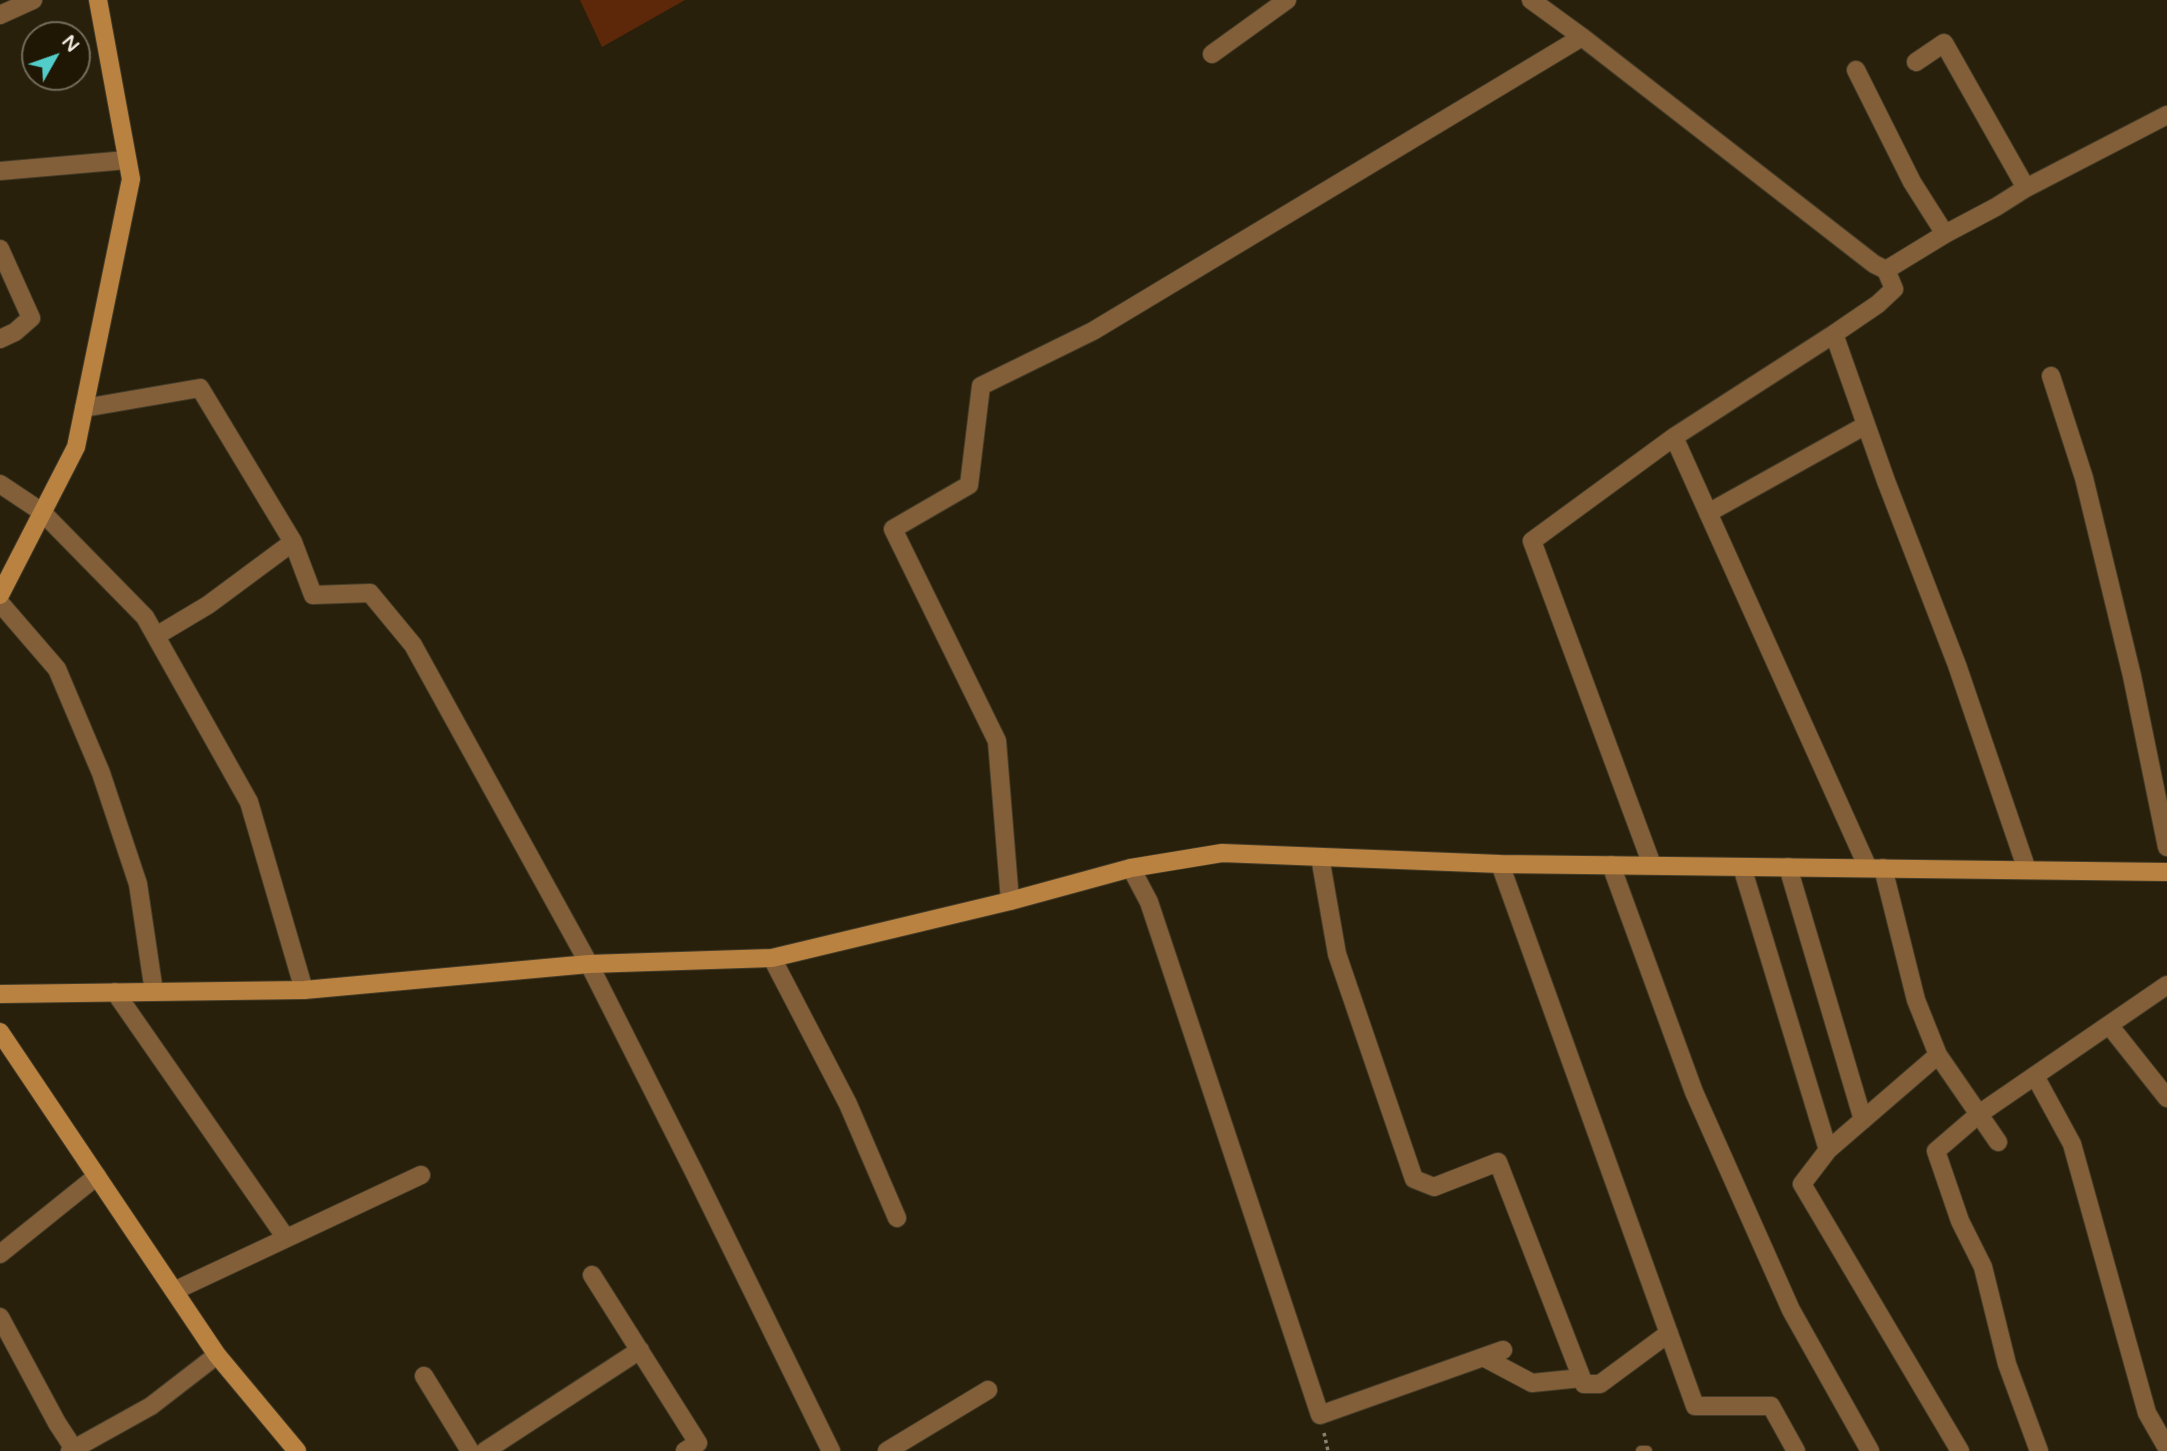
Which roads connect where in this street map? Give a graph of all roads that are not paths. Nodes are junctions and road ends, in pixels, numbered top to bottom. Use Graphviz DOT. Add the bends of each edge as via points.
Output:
graph roads {
  1 [pos="33,0"];
  2 [pos="98,0"];
  3 [pos="1287,0"];
  4 [pos="1531,0"];
  5 [pos="0,15"];
  6 [pos="1582,37"];
  7 [pos="1212,54"];
  8 [pos="1916,62"];
  9 [pos="1856,70"];
  10 [pos="2167,115"];
  11 [pos="127,160"];
  12 [pos="0,171"];
  13 [pos="2026,188"];
  14 [pos="1945,234"];
  15 [pos="0,249"];
  16 [pos="1886,270"];
  17 [pos="1834,334"];
  18 [pos="0,339"];
  19 [pos="2051,376"];
  20 [pos="84,408"];
  21 [pos="1866,425"];
  22 [pos="1674,438"];
  23 [pos="0,484"];
  24 [pos="42,512"];
  25 [pos="1708,513"];
  26 [pos="293,542"];
  27 [pos="0,595"];
  28 [pos="0,603"];
  29 [pos="156,636"];
  30 [pos="2167,847"];
  31 [pos="1320,857"];
  32 [pos="1500,864"];
  33 [pos="1611,865"];
  34 [pos="1652,865"];
  35 [pos="1742,867"];
  36 [pos="1787,867"];
  37 [pos="1131,868"];
  38 [pos="1876,868"];
  39 [pos="2027,870"];
  40 [pos="2167,872"];
  41 [pos="1010,901"];
  42 [pos="772,958"];
  43 [pos="589,964"];
  44 [pos="2167,985"];
  45 [pos="304,990"];
  46 [pos="115,992"];
  47 [pos="155,992"];
  48 [pos="0,994"];
  49 [pos="2109,1024"];
  50 [pos="0,1032"];
  51 [pos="1938,1055"];
  52 [pos="2035,1076"];
  53 [pos="2167,1098"];
  54 [pos="1979,1114"];
  55 [pos="1863,1120"];
  56 [pos="1998,1142"];
  57 [pos="1828,1150"];
  58 [pos="421,1175"];
  59 [pos="97,1176"];
  60 [pos="897,1218"];
  61 [pos="286,1238"];
  62 [pos="0,1254"];
  63 [pos="592,1275"];
  64 [pos="174,1291"];
  65 [pos="0,1317"];
  66 [pos="1668,1333"];
  67 [pos="640,1350"];
  68 [pos="1503,1350"];
  69 [pos="217,1354"];
  70 [pos="1483,1357"];
  71 [pos="424,1376"];
  72 [pos="1581,1378"];
  73 [pos="988,1391"];
  74 [pos="2165,1441"];
  75 [pos="72,1450"];
  76 [pos="297,1451"];
  77 [pos="470,1451"];
  78 [pos="485,1451"];
  79 [pos="685,1451"];
  80 [pos="831,1451"];
  81 [pos="887,1451"];
  82 [pos="1642,1451"];
  83 [pos="1647,1451"];
  84 [pos="1796,1451"];
  85 [pos="1870,1451"];
  86 [pos="1959,1451"];
  87 [pos="2039,1451"];
  1 -- 5 [label="street"];
  2 -- 11 [label="main road"];
  3 -- 7 [label="street"];
  4 -- 6 [label="street"];
  6 -- 16 [label="street"];
  6 -- 41 [label="street" via="1093,331 981,386 969,485 892,529 997,741"];
  8 -- 13 [label="street" via="1944,43"];
  9 -- 14 [label="street" via="1912,182"];
  10 -- 13 [label="street"];
  11 -- 12 [label="street"];
  11 -- 20 [label="main road" via="131,179"];
  13 -- 14 [label="street"];
  14 -- 16 [label="street"];
  15 -- 18 [label="street" via="31,318"];
  16 -- 17 [label="street" via="1894,289"];
  17 -- 21 [label="street"];
  17 -- 22 [label="street"];
  19 -- 30 [label="street" via="2084,478"];
  20 -- 24 [label="main road" via="76,447"];
  20 -- 26 [label="street" via="200,388"];
  21 -- 25 [label="street"];
  21 -- 39 [label="street" via="1957,665"];
  22 -- 25 [label="street"];
  22 -- 34 [label="street" via="1532,541"];
  23 -- 24 [label="street"];
  24 -- 27 [label="main road"];
  24 -- 29 [label="street" via="145,617"];
  25 -- 38 [label="street"];
  26 -- 29 [label="street" via="208,605"];
  26 -- 43 [label="street" via="313,595 370,593 413,645"];
  28 -- 47 [label="street" via="57,670 101,773 138,884"];
  29 -- 45 [label="street" via="249,802"];
  31 -- 32 [label="main road"];
  31 -- 37 [label="main road" via="1222,853"];
  31 -- 72 [label="street" via="1337,954 1414,1179 1434,1186 1498,1162"];
  32 -- 33 [label="main road"];
  32 -- 66 [label="street"];
  33 -- 34 [label="main road"];
  33 -- 85 [label="street" via="1700,1105 1791,1310"];
  34 -- 35 [label="main road"];
  35 -- 36 [label="main road"];
  35 -- 57 [label="street"];
  36 -- 38 [label="main road"];
  36 -- 55 [label="street"];
  37 -- 41 [label="main road"];
  37 -- 70 [label="street" via="1149,902 1320,1415"];
  38 -- 39 [label="main road"];
  38 -- 51 [label="street" via="1916,1000"];
  39 -- 40 [label="main road"];
  41 -- 42 [label="main road"];
  42 -- 43 [label="main road"];
  42 -- 60 [label="street" via="848,1104"];
  43 -- 45 [label="main road"];
  43 -- 80 [label="street"];
  44 -- 49 [label="street"];
  45 -- 47 [label="main road"];
  46 -- 47 [label="main road"];
  46 -- 48 [label="main road"];
  46 -- 61 [label="street"];
  49 -- 52 [label="street"];
  49 -- 53 [label="street"];
  50 -- 59 [label="main road"];
  51 -- 54 [label="street"];
  51 -- 55 [label="street"];
  52 -- 54 [label="street"];
  52 -- 74 [label="street" via="2072,1144 2147,1413"];
  54 -- 56 [label="street"];
  54 -- 87 [label="street" via="1936,1152 1960,1221 1983,1267 2007,1364"];
  55 -- 57 [label="street"];
  57 -- 86 [label="street" via="1802,1184"];
  58 -- 61 [label="street"];
  59 -- 62 [label="street"];
  59 -- 64 [label="main road"];
  61 -- 64 [label="street"];
  63 -- 67 [label="street"];
  64 -- 69 [label="main road"];
  65 -- 75 [label="street"];
  66 -- 72 [label="street" via="1600,1384 1584,1384"];
  66 -- 84 [label="street" via="1695,1406 1771,1406"];
  67 -- 78 [label="street"];
  67 -- 79 [label="street" via="698,1443"];
  68 -- 70 [label="street"];
  69 -- 75 [label="street" via="151,1406"];
  69 -- 76 [label="main road"];
  70 -- 72 [label="street" via="1532,1383"];
  71 -- 77 [label="street"];
  73 -- 81 [label="street"];
  82 -- 83 [label="lane"];
}
